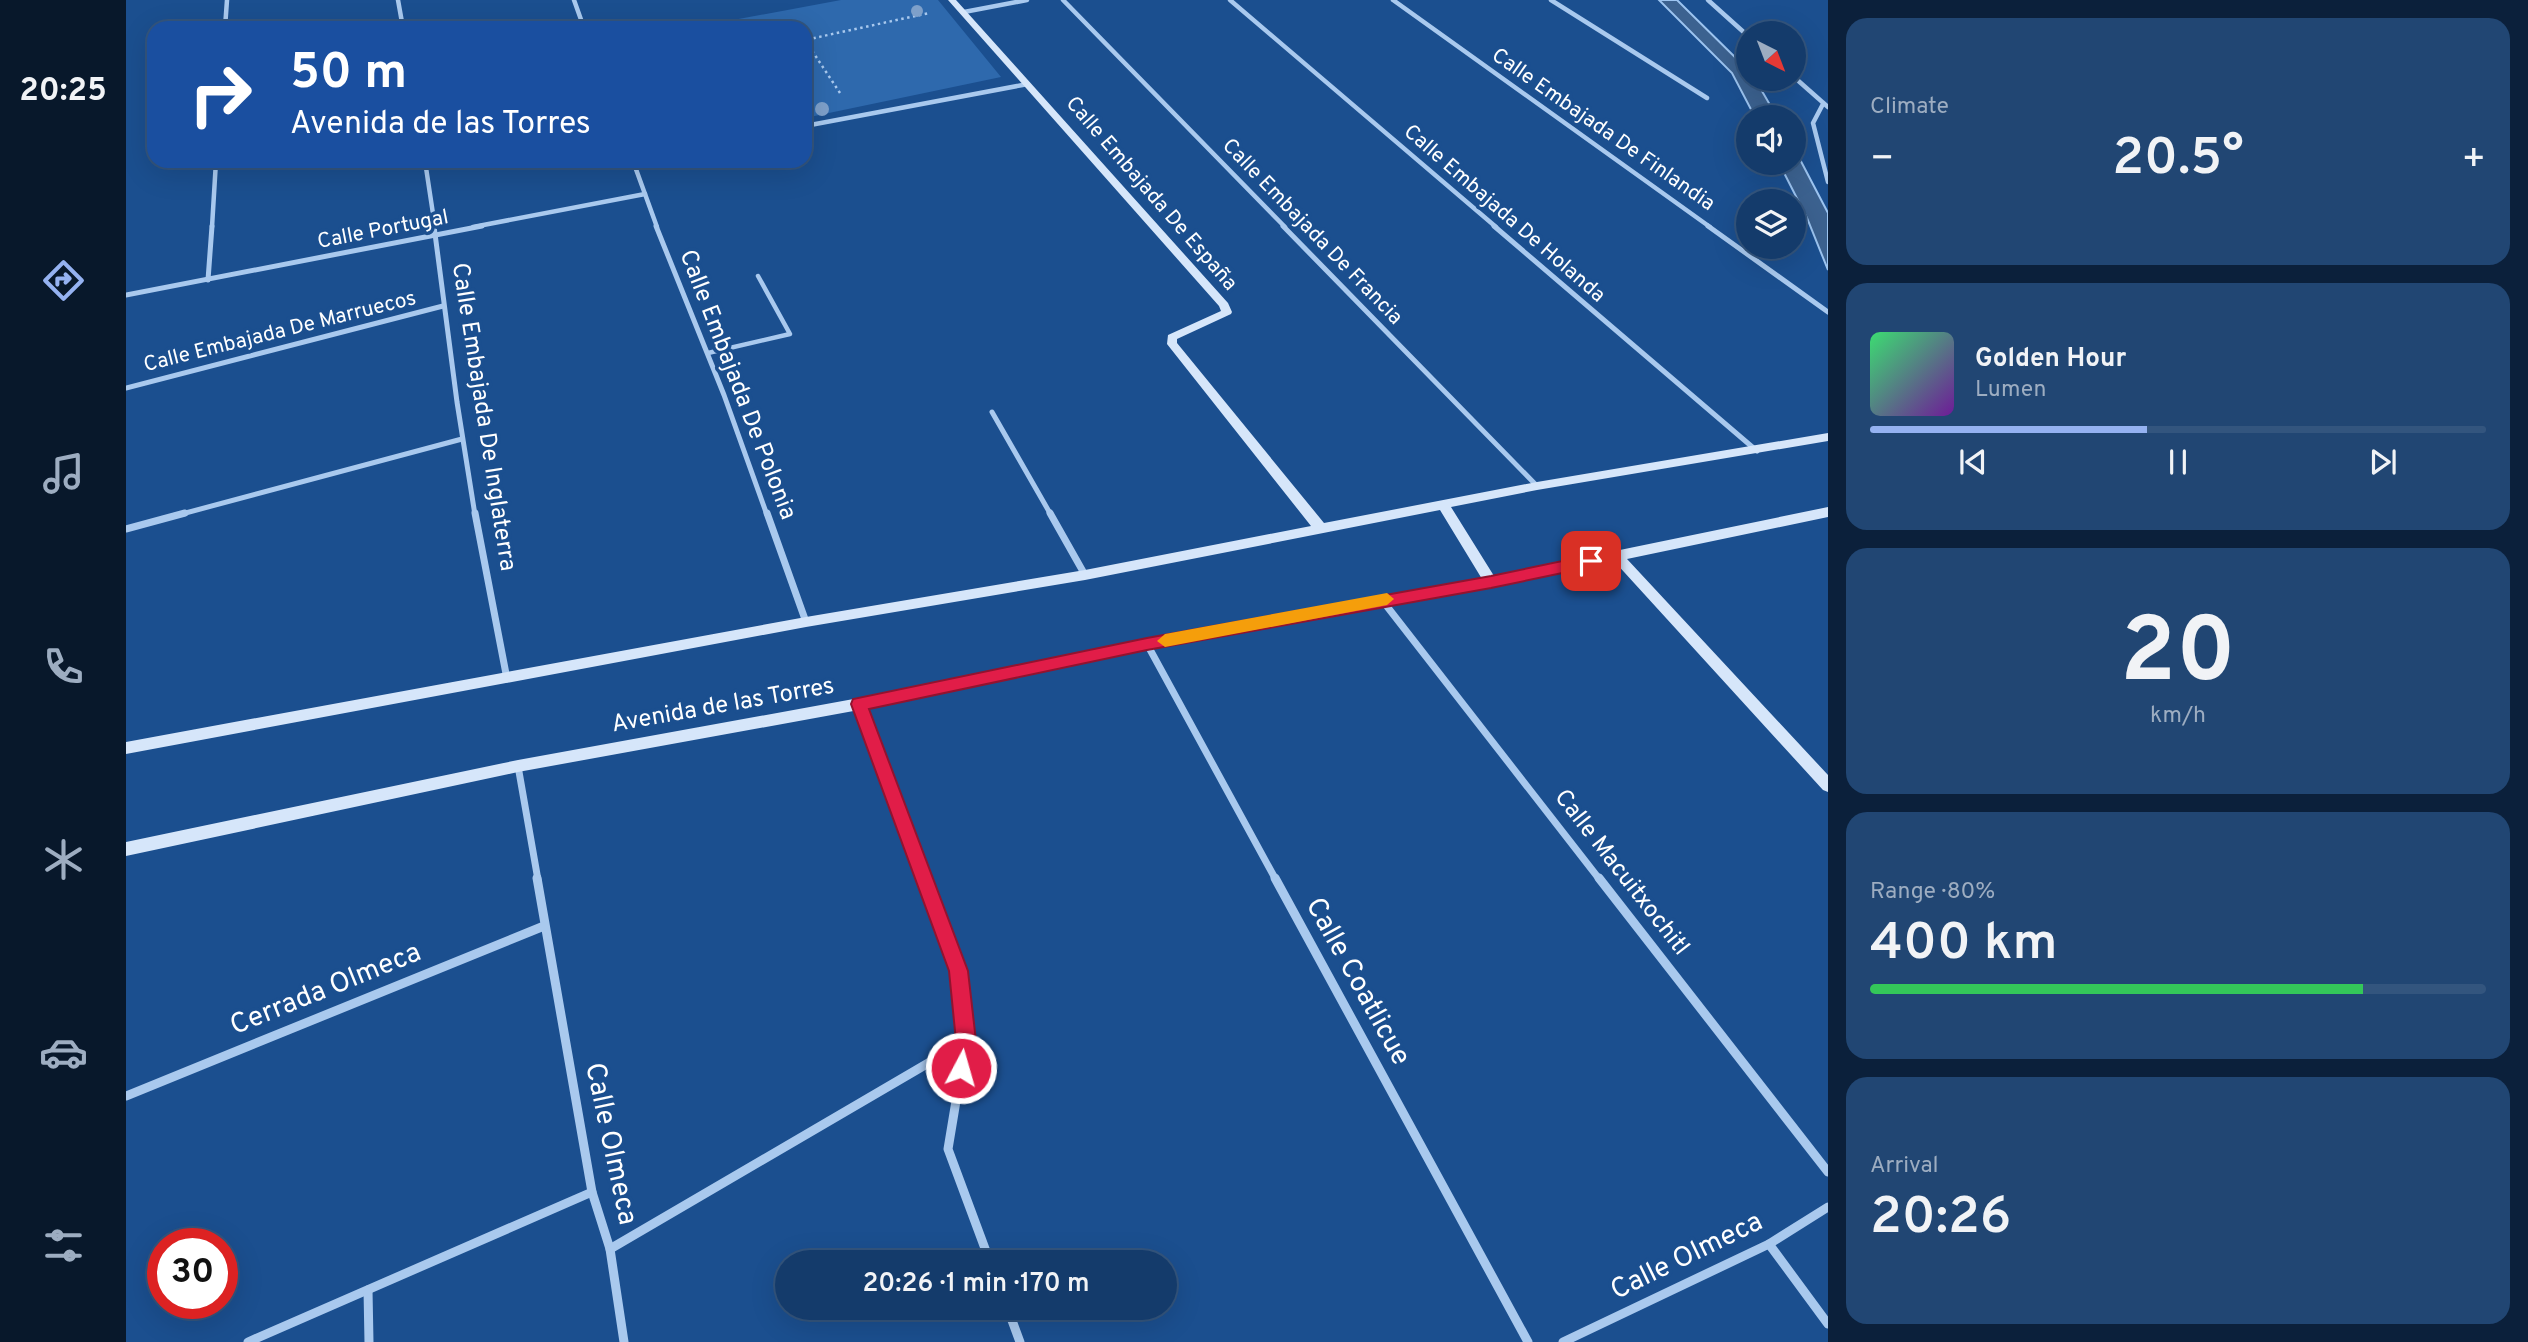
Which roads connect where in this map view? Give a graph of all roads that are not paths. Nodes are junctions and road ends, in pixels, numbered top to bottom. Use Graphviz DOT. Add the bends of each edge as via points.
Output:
graph roads {
  1 [pos="227,0"];
  2 [pos="398,0"];
  3 [pos="574,0"];
  4 [pos="1027,0"];
  5 [pos="1063,0"];
  6 [pos="1230,0"];
  7 [pos="1392,0"];
  8 [pos="1551,0"];
  9 [pos="1708,0"];
  10 [pos="958,6"];
  11 [pos="226,21"];
  12 [pos="402,21"];
  13 [pos="582,21"];
  14 [pos="1736,25"];
  15 [pos="1028,84"];
  16 [pos="1806,88"];
  17 [pos="1707,97"];
  18 [pos="1826,106"];
  19 [pos="812,125"];
  20 [pos="216,168"];
  21 [pos="426,168"];
  22 [pos="637,168"];
  23 [pos="1828,182"];
  24 [pos="645,194"];
  25 [pos="437,236"];
  26 [pos="758,276"];
  27 [pos="208,280"];
  28 [pos="126,295"];
  29 [pos="443,306"];
  30 [pos="1828,312"];
  31 [pos="708,353"];
  32 [pos="126,388"];
  33 [pos="992,412"];
  34 [pos="1828,438"];
  35 [pos="462,439"];
  36 [pos="1758,451"];
  37 [pos="1537,486"];
  38 [pos="1444,506"];
  39 [pos="1828,512"];
  40 [pos="126,529"];
  41 [pos="1322,530"];
  42 [pos="1617,556"];
  43 [pos="1085,575"];
  44 [pos="1491,582"];
  45 [pos="1382,600"];
  46 [pos="806,622"];
  47 [pos="1147,644"];
  48 [pos="507,679"];
  49 [pos="859,704"];
  50 [pos="126,748"];
  51 [pos="517,766"];
  52 [pos="1828,785"];
  53 [pos="126,849"];
  54 [pos="544,926"];
  55 [pos="966,1041"];
  56 [pos="126,1096"];
  57 [pos="1828,1172"];
  58 [pos="592,1192"];
  59 [pos="1828,1207"];
  60 [pos="1769,1244"];
  61 [pos="610,1249"];
  62 [pos="986,1250"];
  63 [pos="368,1290"];
  64 [pos="1012,1320"];
  65 [pos="1828,1324"];
  66 [pos="248,1342"];
  67 [pos="369,1342"];
  68 [pos="624,1342"];
  69 [pos="1020,1342"];
  70 [pos="1528,1342"];
  71 [pos="1563,1342"];
  1 -- 11 [label="street"];
  2 -- 12 [label="street"];
  3 -- 13 [label="street"];
  4 -- 10 [label="street"];
  5 -- 37 [label="street, Calle Embajada De Francia"];
  6 -- 36 [label="street, Calle Embajada De Holanda"];
  7 -- 30 [label="street, Calle Embajada De Finlandia"];
  8 -- 17 [label="street"];
  9 -- 14 [label="street"];
  10 -- 15 [label="main road, Calle Embajada De España"];
  15 -- 19 [label="street"];
  15 -- 41 [label="main road, Calle Embajada De España" via="1224,305 1227,312 1172,337 1172,344"];
  16 -- 18 [label="street"];
  18 -- 23 [label="street" via="1813,123"];
  20 -- 27 [label="street"];
  21 -- 25 [label="street, Calle Embajada De Inglaterra"];
  22 -- 24 [label="street, Calle Embajada De Polonia"];
  24 -- 25 [label="street, Calle Portugal"];
  24 -- 31 [label="street, Calle Embajada De Polonia"];
  25 -- 27 [label="street, Calle Portugal"];
  25 -- 29 [label="street, Calle Embajada De Inglaterra"];
  26 -- 31 [label="lane" via="790,334"];
  27 -- 28 [label="street, Calle Portugal"];
  29 -- 32 [label="street, Calle Embajada De Marruecos"];
  29 -- 35 [label="street, Calle Embajada De Inglaterra"];
  31 -- 46 [label="street, Calle Embajada De Polonia"];
  33 -- 43 [label="street"];
  34 -- 36 [label="main road"];
  35 -- 40 [label="street"];
  35 -- 48 [label="street, Calle Embajada De Inglaterra"];
  36 -- 37 [label="main road"];
  37 -- 38 [label="main road"];
  38 -- 41 [label="main road"];
  38 -- 44 [label="main road"];
  39 -- 42 [label="main road, Avenida de las Torres"];
  41 -- 43 [label="main road"];
  42 -- 44 [label="main road, Avenida de las Torres"];
  42 -- 52 [label="main road"];
  43 -- 46 [label="main road"];
  44 -- 45 [label="main road, Avenida de las Torres"];
  45 -- 47 [label="main road, Avenida de las Torres"];
  45 -- 57 [label="street, Calle Macuitxochitl"];
  46 -- 48 [label="main road"];
  47 -- 49 [label="main road, Avenida de las Torres"];
  47 -- 70 [label="street, Calle Coatlicue"];
  48 -- 50 [label="main road"];
  49 -- 51 [label="main road, Avenida de las Torres"];
  49 -- 55 [label="street" via="958,971"];
  51 -- 53 [label="main road, Avenida de las Torres"];
  51 -- 54 [label="street, Calle Olmeca"];
  54 -- 56 [label="street, Cerrada Olmeca"];
  54 -- 58 [label="street, Calle Olmeca"];
  55 -- 61 [label="street, Calle Olmeca"];
  55 -- 62 [label="street" via="948,1149"];
  58 -- 61 [label="street, Calle Olmeca"];
  58 -- 63 [label="street"];
  59 -- 60 [label="street, Calle Olmeca"];
  60 -- 65 [label="street"];
  60 -- 71 [label="street, Calle Olmeca"];
  61 -- 68 [label="street"];
  63 -- 66 [label="street"];
  63 -- 67 [label="street"];
  64 -- 69 [label="street"];
}
